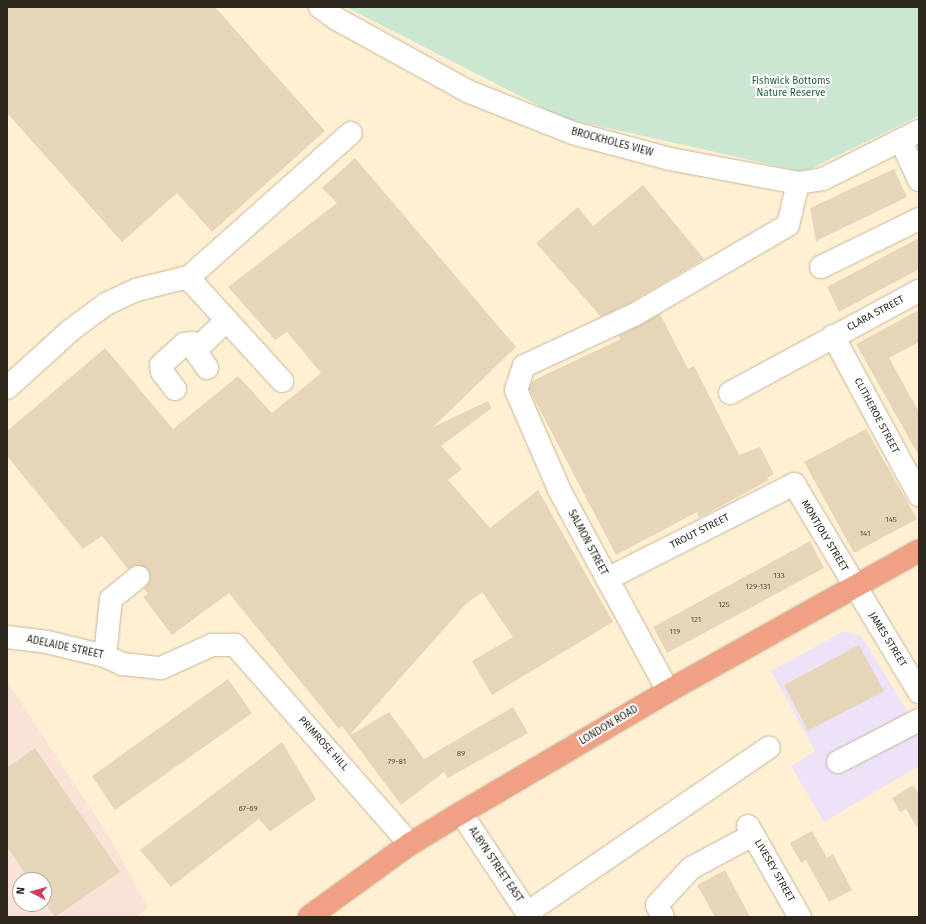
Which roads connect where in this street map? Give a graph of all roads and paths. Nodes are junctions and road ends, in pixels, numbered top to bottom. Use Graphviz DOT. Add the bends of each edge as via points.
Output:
graph roads {
  1 [pos="320,7"];
  2 [pos="351,133"];
  3 [pos="910,136"];
  4 [pos="919,180"];
  5 [pos="798,183"];
  6 [pos="919,219"];
  7 [pos="821,266"];
  8 [pos="188,278"];
  9 [pos="919,291"];
  10 [pos="227,320"];
  11 [pos="833,336"];
  12 [pos="200,346"];
  13 [pos="207,368"];
  14 [pos="282,381"];
  15 [pos="13,382"];
  16 [pos="175,389"];
  17 [pos="730,393"];
  18 [pos="794,484"];
  19 [pos="919,495"];
  20 [pos="919,552"];
  21 [pos="138,578"];
  22 [pos="606,579"];
  23 [pos="854,588"];
  24 [pos="7,637"];
  25 [pos="235,645"];
  26 [pos="105,656"];
  27 [pos="668,691"];
  28 [pos="919,692"];
  29 [pos="919,720"];
  30 [pos="769,747"];
  31 [pos="838,762"];
  32 [pos="461,813"];
  33 [pos="410,844"];
  34 [pos="528,915"];
  35 [pos="309,917"];
  36 [pos="663,917"];
  37 [pos="800,917"];
  1 -- 5 [label="street, BROCKHOLES VIEW" via="335,18 467,91 573,133 670,159"];
  2 -- 8 [label="street"];
  3 -- 4 [label="street"];
  3 -- 5 [label="street, BROCKHOLES VIEW" via="824,179"];
  5 -- 22 [label="street, SALMON STREET" via="788,225 634,315 524,366 516,390 559,489"];
  6 -- 7 [label="street"];
  8 -- 10 [label="street"];
  8 -- 15 [label="street" via="136,290 106,304 71,330"];
  9 -- 11 [label="street, CLARA STREET"];
  10 -- 12 [label="street"];
  10 -- 14 [label="street"];
  11 -- 17 [label="street, CLARA STREET"];
  11 -- 19 [label="street, CLITHEROE STREET"];
  12 -- 13 [label="street" via="197,353"];
  12 -- 16 [label="street" via="184,344 161,365 162,372"];
  18 -- 22 [label="street, TROUT STREET"];
  18 -- 23 [label="street, MONTJOLY STREET"];
  20 -- 23 [label="highway, LONDON ROAD"];
  21 -- 26 [label="street" via="111,599"];
  22 -- 27 [label="street, SALMON STREET"];
  23 -- 27 [label="highway, LONDON ROAD"];
  23 -- 28 [label="street, JAMES STREET"];
  24 -- 26 [label="street, ADELAIDE STREET" via="46,642"];
  25 -- 26 [label="street, ADELAIDE STREET" via="212,645 161,668 122,664"];
  25 -- 33 [label="street, PRIMROSE HILL"];
  27 -- 32 [label="highway, LONDON ROAD"];
  29 -- 31 [label="street"];
  30 -- 34 [label="street"];
  32 -- 33 [label="highway, LONDON ROAD"];
  32 -- 34 [label="street, ALBYN STREET EAST"];
  33 -- 35 [label="highway, LONDON ROAD"];
  36 -- 37 [label="street, LIVESEY STREET" via="657,904 691,868 750,830"];
}
